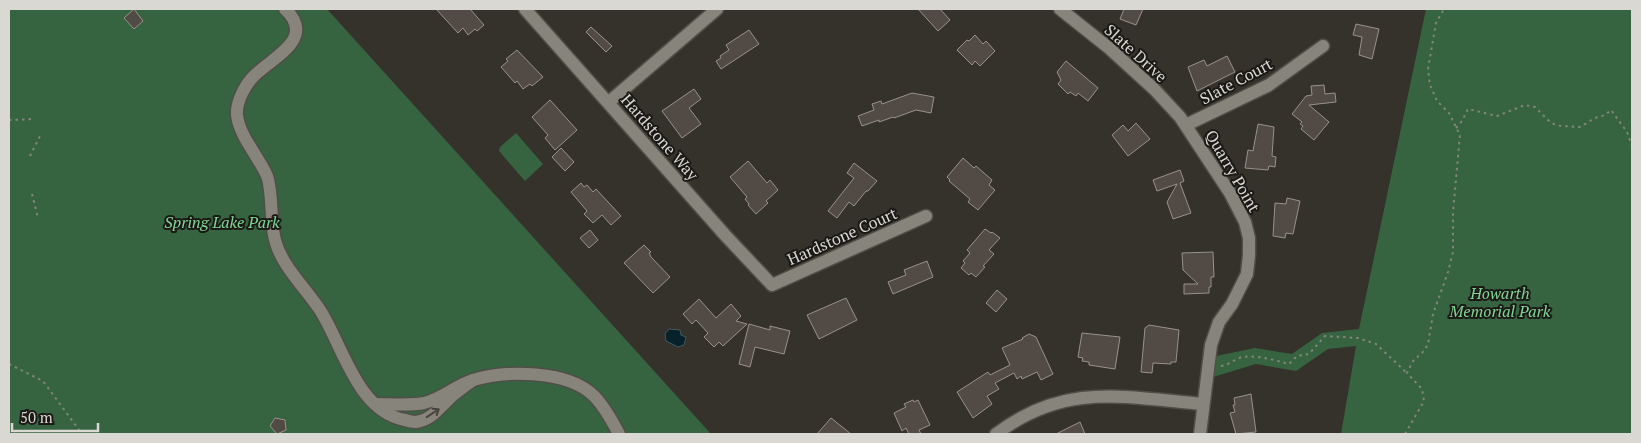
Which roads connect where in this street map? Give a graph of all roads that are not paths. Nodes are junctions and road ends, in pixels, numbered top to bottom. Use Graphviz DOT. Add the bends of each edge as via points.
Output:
graph roads {
  1 [pos="285,9"];
  2 [pos="525,9"];
  3 [pos="717,9"];
  4 [pos="1062,9"];
  5 [pos="1323,46"];
  6 [pos="609,102"];
  7 [pos="1186,125"];
  8 [pos="926,216"];
  9 [pos="772,285"];
  10 [pos="473,380"];
  11 [pos="375,404"];
  12 [pos="1203,404"];
  13 [pos="620,434"];
  14 [pos="996,434"];
  15 [pos="1200,434"];
  1 -- 11 [label="street" via="293,17 296,36 254,76 238,104 237,116 246,141 267,177 275,240 281,254 320,311 356,381"];
  2 -- 6 [label="street, Hardstone Way"];
  3 -- 6 [label="street"];
  4 -- 7 [label="street, Slate Drive" via="1154,89"];
  5 -- 7 [label="street, Slate Court" via="1269,85"];
  6 -- 9 [label="street, Hardstone Way"];
  7 -- 12 [label="street, Quarry Point" via="1230,194 1245,222 1249,238 1246,274 1232,304 1219,322 1211,345"];
  8 -- 9 [label="street, Hardstone Court"];
  10 -- 11 [label="street" via="427,402"];
  11 -- 10 [label="street, one-way" via="392,418 416,422 435,414"];
  10 -- 13 [label="street" via="528,374 555,377 577,385 592,394"];
  12 -- 14 [label="street" via="1086,396 1049,405"];
  12 -- 15 [label="street, Quarry Point"];
}
